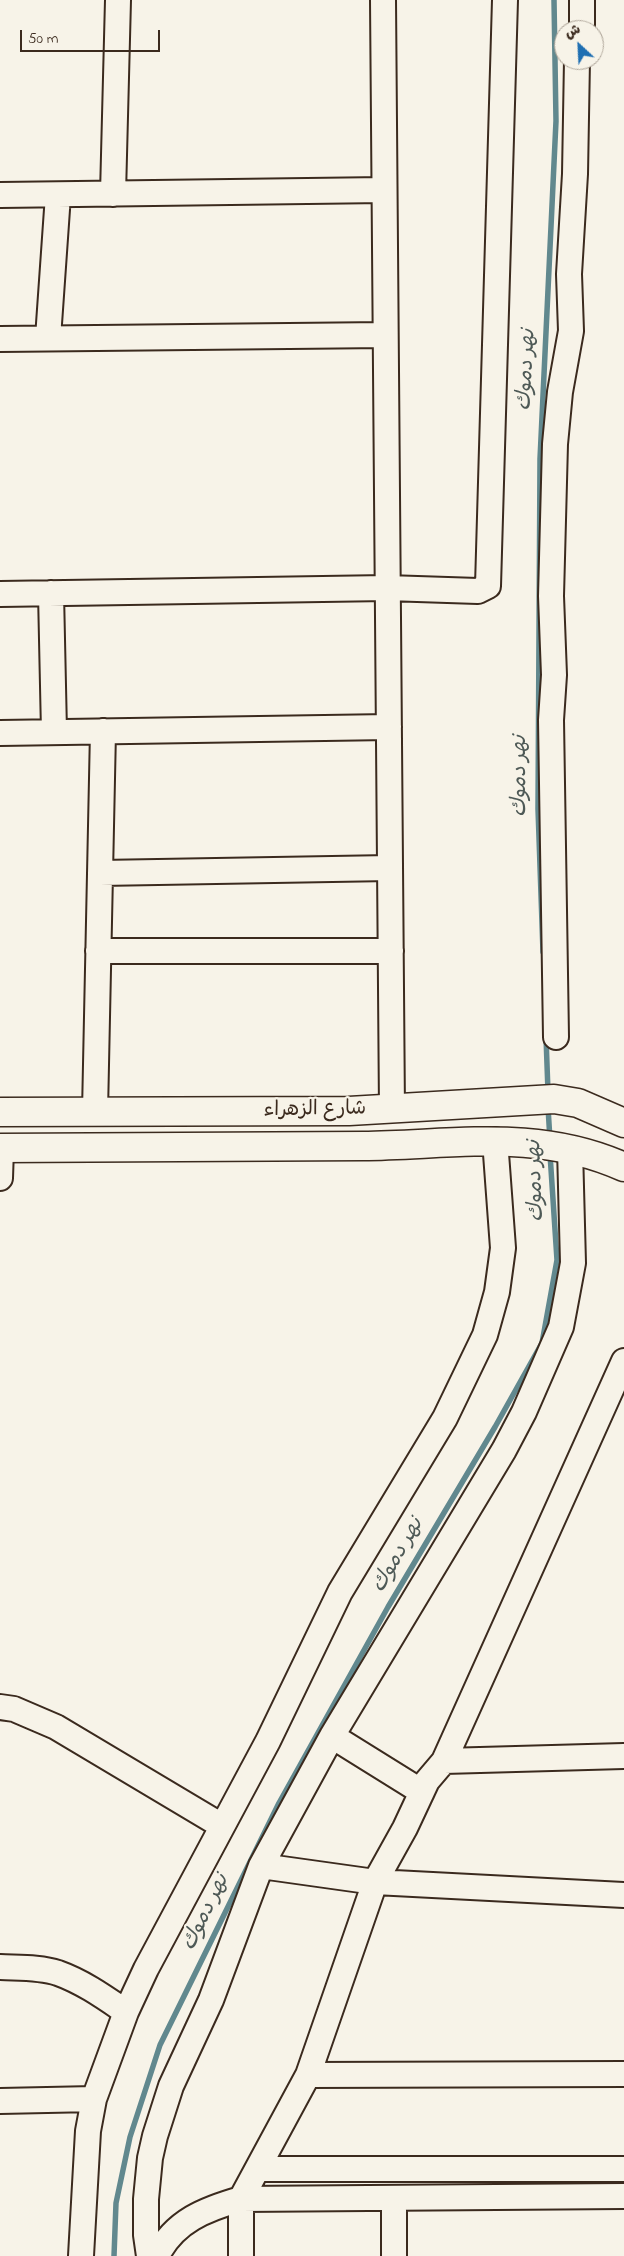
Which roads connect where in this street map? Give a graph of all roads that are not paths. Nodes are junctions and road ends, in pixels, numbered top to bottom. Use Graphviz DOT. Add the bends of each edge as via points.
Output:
graph roads {
  1 [pos="118,0"];
  2 [pos="383,0"];
  3 [pos="505,0"];
  4 [pos="582,0"];
  5 [pos="582,20"];
  6 [pos="577,70"];
  7 [pos="384,190"];
  8 [pos="113,194"];
  9 [pos="0,195"];
  10 [pos="58,195"];
  11 [pos="385,335"];
  12 [pos="48,338"];
  13 [pos="0,339"];
  14 [pos="387,588"];
  15 [pos="50,593"];
  16 [pos="0,594"];
  17 [pos="389,727"];
  18 [pos="103,731"];
  19 [pos="54,732"];
  20 [pos="0,733"];
  21 [pos="390,868"];
  22 [pos="100,873"];
  23 [pos="98,951"];
  24 [pos="391,951"];
  25 [pos="556,1037"];
  26 [pos="392,1109"];
  27 [pos="0,1112"];
  28 [pos="95,1112"];
  29 [pos="624,1123"];
  30 [pos="502,1140"];
  31 [pos="565,1147"];
  32 [pos="0,1148"];
  33 [pos="624,1167"];
  34 [pos="0,1178"];
  35 [pos="624,1361"];
  36 [pos="0,1706"];
  37 [pos="332,1736"];
  38 [pos="621,1749"];
  39 [pos="444,1761"];
  40 [pos="422,1792"];
  41 [pos="222,1826"];
  42 [pos="261,1866"];
  43 [pos="375,1882"];
  44 [pos="624,1895"];
  45 [pos="0,1967"];
  46 [pos="126,2012"];
  47 [pos="624,2074"];
  48 [pos="308,2075"];
  49 [pos="94,2099"];
  50 [pos="0,2101"];
  51 [pos="258,2169"];
  52 [pos="624,2169"];
  53 [pos="624,2196"];
  54 [pos="394,2198"];
  55 [pos="241,2199"];
  56 [pos="82,2256"];
  57 [pos="149,2256"];
  58 [pos="157,2256"];
  59 [pos="241,2256"];
  60 [pos="394,2256"];
  1 -- 8 [label="street"];
  2 -- 7 [label="street"];
  3 -- 14 [label="street" via="488,586 478,591"];
  4 -- 5 [label="street"];
  6 -- 25 [label="street" via="569,274 571,332 554,444 551,596 554,675 551,720"];
  7 -- 8 [label="street"];
  7 -- 11 [label="street"];
  8 -- 10 [label="street"];
  9 -- 10 [label="street"];
  10 -- 12 [label="street"];
  11 -- 12 [label="street"];
  11 -- 14 [label="street"];
  12 -- 13 [label="street"];
  14 -- 15 [label="street"];
  14 -- 17 [label="street"];
  15 -- 16 [label="street"];
  15 -- 19 [label="street"];
  17 -- 18 [label="street"];
  17 -- 21 [label="street"];
  18 -- 19 [label="street"];
  18 -- 22 [label="street"];
  19 -- 20 [label="street"];
  21 -- 22 [label="street"];
  21 -- 24 [label="street"];
  22 -- 23 [label="street"];
  23 -- 24 [label="street"];
  23 -- 28 [label="street"];
  24 -- 26 [label="street"];
  26 -- 28 [label="main road, شارع الزهراء"];
  26 -- 29 [label="main road, شارع الزهراء" via="564,1100"];
  27 -- 28 [label="main road, شارع الزهراء"];
  30 -- 31 [label="main road, شارع الزهراء"];
  30 -- 32 [label="main road, شارع الزهراء" via="414,1145"];
  30 -- 41 [label="street" via="502,1248 497,1292 485,1335 445,1418 340,1592 268,1741"];
  31 -- 33 [label="main road, شارع الزهراء"];
  31 -- 37 [label="street" via="573,1263 561,1327 504,1450"];
  32 -- 34 [label="street"];
  35 -- 39 [label="street"];
  36 -- 41 [label="street" via="56,1727"];
  37 -- 40 [label="street"];
  37 -- 42 [label="street"];
  38 -- 39 [label="street"];
  39 -- 40 [label="street"];
  40 -- 43 [label="street"];
  41 -- 46 [label="street"];
  42 -- 43 [label="street"];
  42 -- 57 [label="street" via="210,2000 171,2086 155,2136 146,2199"];
  43 -- 44 [label="street"];
  43 -- 48 [label="street"];
  45 -- 46 [label="street" via="34,1968 57,1973 87,1986"];
  46 -- 49 [label="street"];
  47 -- 48 [label="street"];
  48 -- 51 [label="street"];
  49 -- 50 [label="street"];
  49 -- 56 [label="street" via="88,2131"];
  51 -- 52 [label="street"];
  51 -- 55 [label="street"];
  53 -- 54 [label="street"];
  54 -- 55 [label="street"];
  54 -- 60 [label="street"];
  55 -- 58 [label="street" via="189,2219 164,2242"];
  55 -- 59 [label="street"];
}
